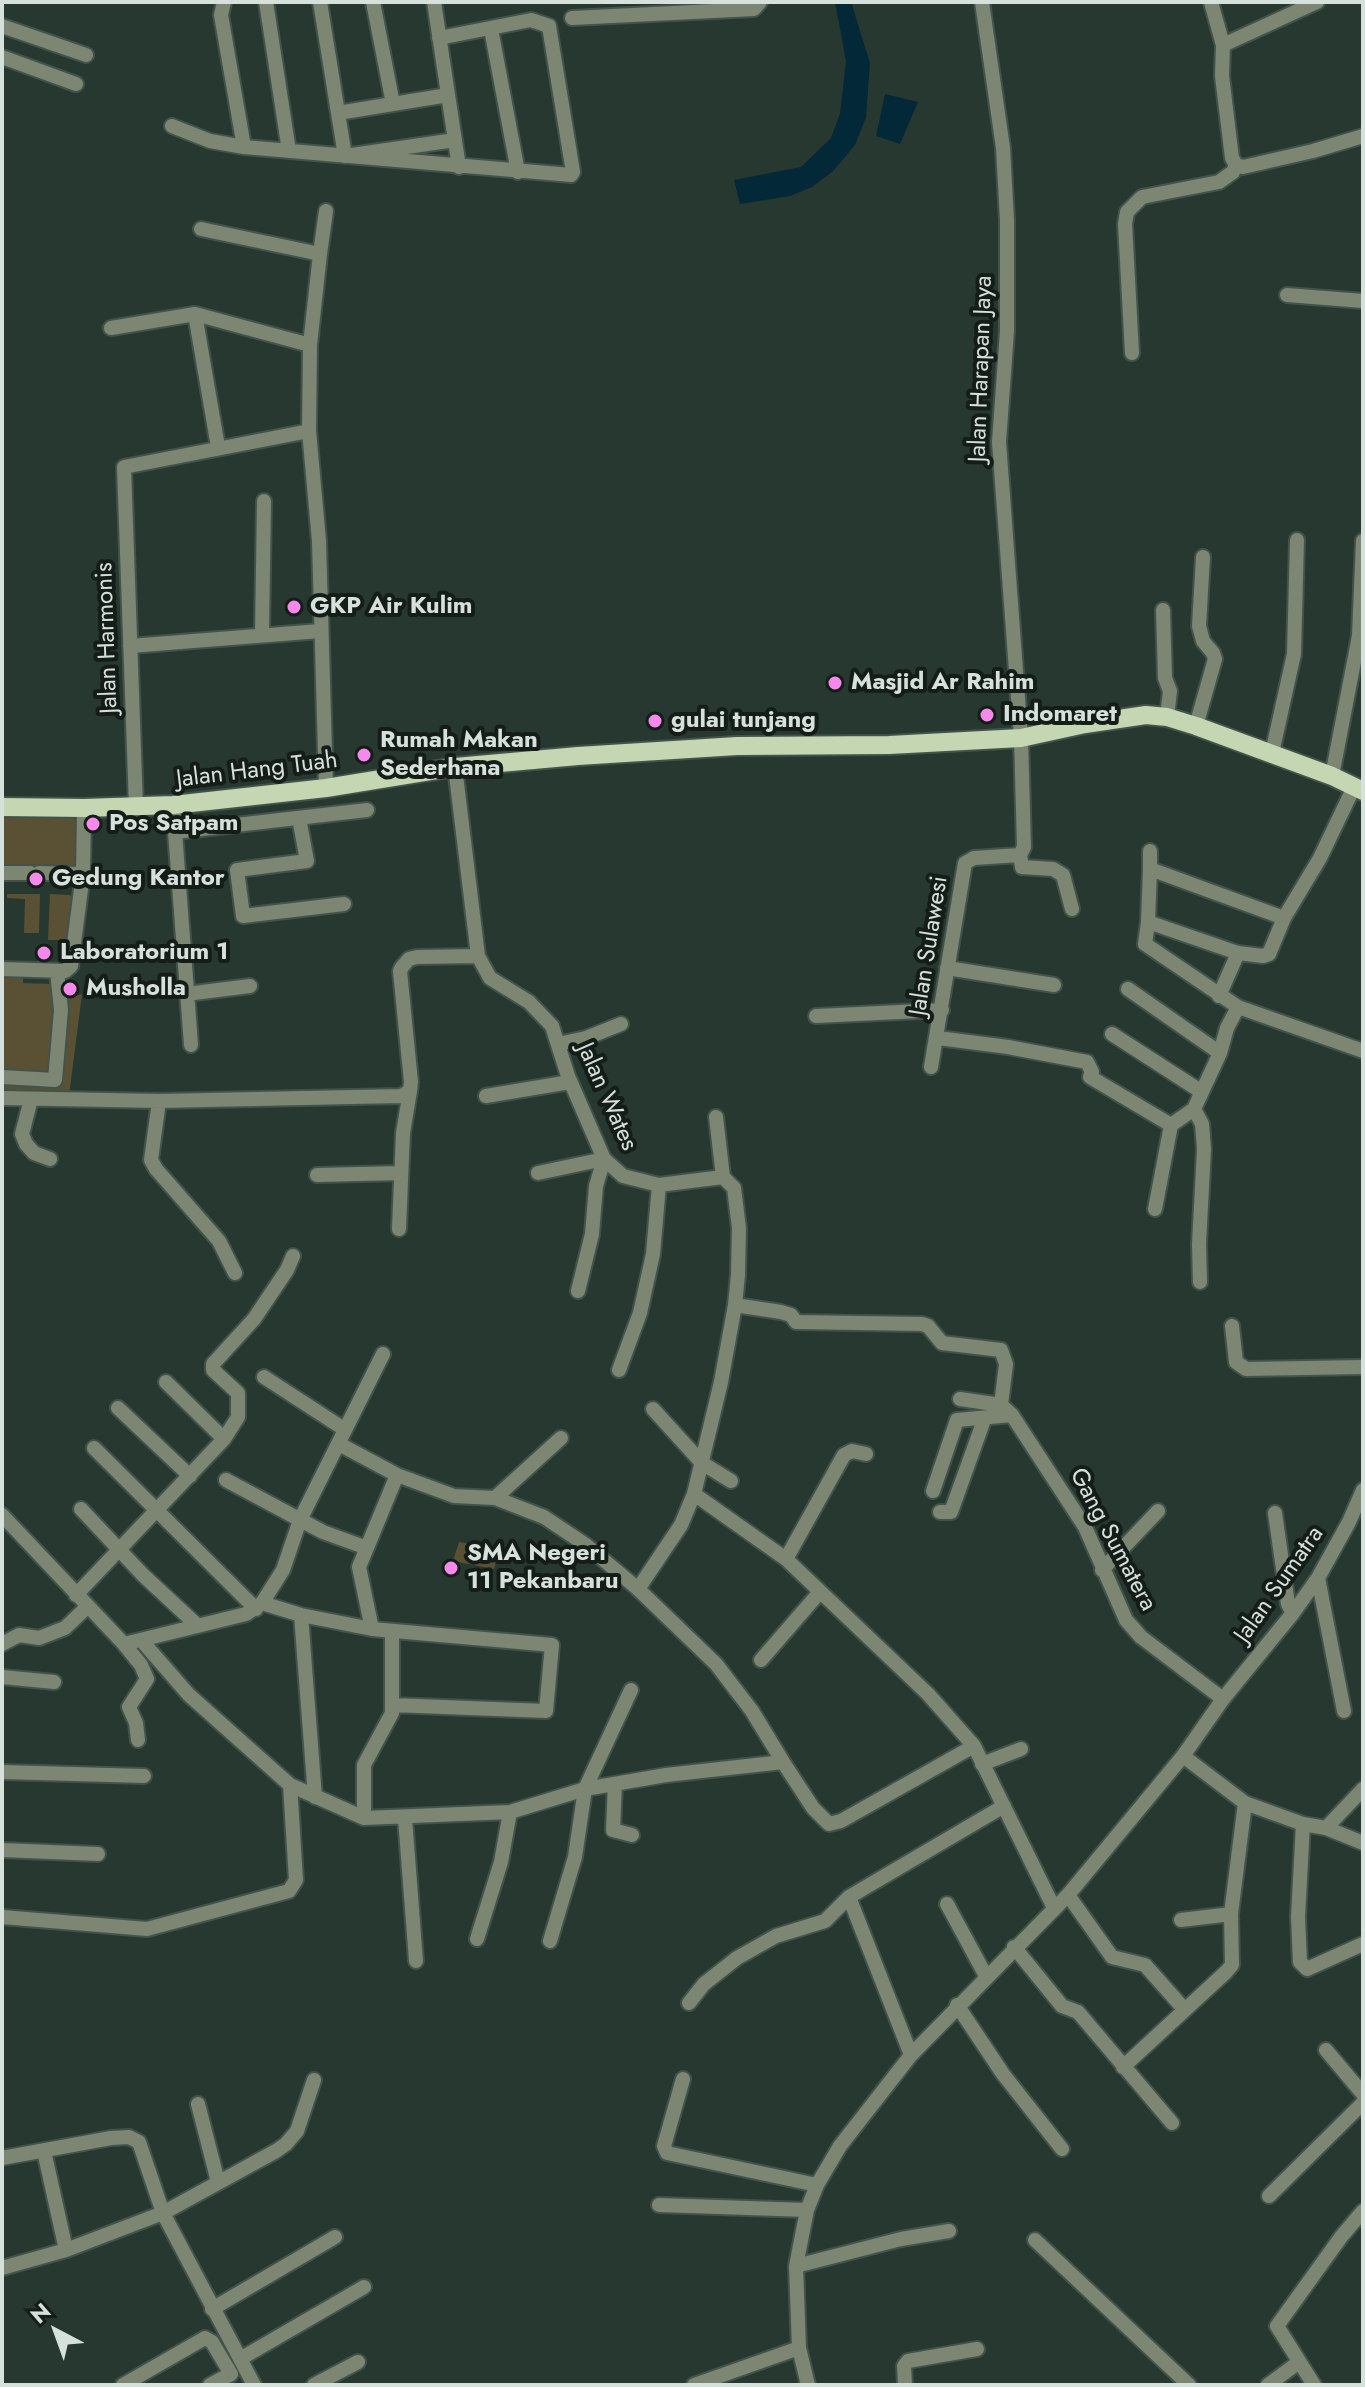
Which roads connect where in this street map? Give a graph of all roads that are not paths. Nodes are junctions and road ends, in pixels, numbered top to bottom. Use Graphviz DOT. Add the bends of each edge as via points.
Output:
graph roads {
  1 [pos="224,2"];
  2 [pos="266,2"];
  3 [pos="320,2"];
  4 [pos="373,2"];
  5 [pos="434,2"];
  6 [pos="760,2"];
  7 [pos="982,2"];
  8 [pos="1211,2"];
  9 [pos="1317,2"];
  10 [pos="572,18"];
  11 [pos="2,26"];
  12 [pos="491,29"];
  13 [pos="439,38"];
  14 [pos="1223,45"];
  15 [pos="86,55"];
  16 [pos="2,57"];
  17 [pos="76,84"];
  18 [pos="448,95"];
  19 [pos="393,104"];
  20 [pos="338,113"];
  21 [pos="172,126"];
  22 [pos="1363,136"];
  23 [pos="455,140"];
  24 [pos="244,147"];
  25 [pos="289,151"];
  26 [pos="345,156"];
  27 [pos="1236,165"];
  28 [pos="459,167"];
  29 [pos="518,172"];
  30 [pos="326,211"];
  31 [pos="201,229"];
  32 [pos="320,254"];
  33 [pos="1287,295"];
  34 [pos="1363,301"];
  35 [pos="195,314"];
  36 [pos="111,328"];
  37 [pos="310,345"];
  38 [pos="1132,353"];
  39 [pos="309,431"];
  40 [pos="218,447"];
  41 [pos="264,501"];
  42 [pos="1297,540"];
  43 [pos="1363,541"];
  44 [pos="1203,557"];
  45 [pos="1163,610"];
  46 [pos="320,631"];
  47 [pos="262,634"];
  48 [pos="130,646"];
  49 [pos="1167,717"];
  50 [pos="1196,726"];
  51 [pos="1021,738"];
  52 [pos="1272,753"];
  53 [pos="455,767"];
  54 [pos="1332,776"];
  55 [pos="326,788"];
  56 [pos="1359,789"];
  57 [pos="173,805"];
  58 [pos="2,807"];
  59 [pos="136,807"];
  60 [pos="84,808"];
  61 [pos="367,810"];
  62 [pos="299,818"];
  63 [pos="175,832"];
  64 [pos="1150,851"];
  65 [pos="1020,855"];
  66 [pos="1150,869"];
  67 [pos="2,873"];
  68 [pos="83,874"];
  69 [pos="344,904"];
  70 [pos="1072,909"];
  71 [pos="1284,918"];
  72 [pos="1148,922"];
  73 [pos="1238,953"];
  74 [pos="478,956"];
  75 [pos="947,968"];
  76 [pos="2,969"];
  77 [pos="57,971"];
  78 [pos="1054,985"];
  79 [pos="250,986"];
  80 [pos="1128,989"];
  81 [pos="186,994"];
  82 [pos="1219,996"];
  83 [pos="1238,1007"];
  84 [pos="942,1010"];
  85 [pos="816,1016"];
  86 [pos="621,1024"];
  87 [pos="1112,1034"];
  88 [pos="938,1038"];
  89 [pos="558,1044"];
  90 [pos="191,1045"];
  91 [pos="1363,1051"];
  92 [pos="1220,1053"];
  93 [pos="931,1067"];
  94 [pos="2,1077"];
  95 [pos="570,1082"];
  96 [pos="410,1091"];
  97 [pos="1202,1092"];
  98 [pos="486,1096"];
  99 [pos="2,1098"];
  100 [pos="31,1099"];
  101 [pos="159,1101"];
  102 [pos="1194,1109"];
  103 [pos="716,1117"];
  104 [pos="1171,1125"];
  105 [pos="50,1159"];
  106 [pos="604,1159"];
  107 [pos="401,1173"];
  108 [pos="538,1173"];
  109 [pos="317,1175"];
  110 [pos="723,1177"];
  111 [pos="659,1185"];
  112 [pos="1155,1209"];
  113 [pos="399,1229"];
  114 [pos="293,1256"];
  115 [pos="235,1273"];
  116 [pos="1200,1282"];
  117 [pos="578,1291"];
  118 [pos="735,1305"];
  119 [pos="1232,1326"];
  120 [pos="383,1354"];
  121 [pos="1363,1367"];
  122 [pos="619,1370"];
  123 [pos="264,1377"];
  124 [pos="166,1382"];
  125 [pos="960,1399"];
  126 [pos="118,1408"];
  127 [pos="653,1409"];
  128 [pos="1007,1410"];
  129 [pos="984,1420"];
  130 [pos="342,1437"];
  131 [pos="561,1438"];
  132 [pos="224,1439"];
  133 [pos="94,1448"];
  134 [pos="866,1454"];
  135 [pos="702,1463"];
  136 [pos="397,1475"];
  137 [pos="190,1476"];
  138 [pos="226,1480"];
  139 [pos="731,1481"];
  140 [pos="1363,1490"];
  141 [pos="933,1491"];
  142 [pos="694,1494"];
  143 [pos="495,1498"];
  144 [pos="81,1509"];
  145 [pos="1158,1511"];
  146 [pos="156,1512"];
  147 [pos="940,1512"];
  148 [pos="1275,1513"];
  149 [pos="2,1515"];
  150 [pos="300,1520"];
  151 [pos="367,1548"];
  152 [pos="120,1551"];
  153 [pos="786,1559"];
  154 [pos="1102,1570"];
  155 [pos="1318,1578"];
  156 [pos="638,1589"];
  157 [pos="819,1593"];
  158 [pos="76,1595"];
  159 [pos="259,1606"];
  160 [pos="87,1607"];
  161 [pos="1293,1613"];
  162 [pos="301,1615"];
  163 [pos="198,1626"];
  164 [pos="372,1629"];
  165 [pos="392,1631"];
  166 [pos="142,1641"];
  167 [pos="2,1644"];
  168 [pos="124,1644"];
  169 [pos="761,1660"];
  170 [pos="2,1677"];
  171 [pos="54,1682"];
  172 [pos="631,1690"];
  173 [pos="1223,1699"];
  174 [pos="392,1705"];
  175 [pos="1344,1711"];
  176 [pos="138,1740"];
  177 [pos="974,1746"];
  178 [pos="1021,1749"];
  179 [pos="1183,1756"];
  180 [pos="783,1762"];
  181 [pos="982,1764"];
  182 [pos="2,1772"];
  183 [pos="144,1776"];
  184 [pos="615,1784"];
  185 [pos="290,1785"];
  186 [pos="585,1789"];
  187 [pos="1363,1789"];
  188 [pos="315,1797"];
  189 [pos="1245,1803"];
  190 [pos="1004,1806"];
  191 [pos="510,1812"];
  192 [pos="364,1818"];
  193 [pos="405,1818"];
  194 [pos="1303,1824"];
  195 [pos="1326,1828"];
  196 [pos="632,1835"];
  197 [pos="1363,1843"];
  198 [pos="2,1850"];
  199 [pos="98,1854"];
  200 [pos="1068,1895"];
  201 [pos="849,1897"];
  202 [pos="947,1904"];
  203 [pos="1054,1908"];
  204 [pos="1231,1914"];
  205 [pos="2,1917"];
  206 [pos="1181,1920"];
  207 [pos="477,1939"];
  208 [pos="550,1941"];
  209 [pos="1363,1944"];
  210 [pos="1014,1947"];
  211 [pos="416,1961"];
  212 [pos="986,1976"];
  213 [pos="689,2003"];
  214 [pos="957,2005"];
  215 [pos="1184,2009"];
  216 [pos="1326,2050"];
  217 [pos="911,2055"];
  218 [pos="1123,2067"];
  219 [pos="683,2079"];
  220 [pos="314,2080"];
  221 [pos="1363,2094"];
  222 [pos="1363,2103"];
  223 [pos="198,2104"];
  224 [pos="1172,2123"];
  225 [pos="1062,2149"];
  226 [pos="44,2151"];
  227 [pos="2,2158"];
  228 [pos="218,2182"];
  229 [pos="817,2185"];
  230 [pos="1269,2196"];
  231 [pos="659,2205"];
  232 [pos="807,2210"];
  233 [pos="1363,2211"];
  234 [pos="163,2213"];
  235 [pos="949,2231"];
  236 [pos="335,2237"];
  237 [pos="1035,2240"];
  238 [pos="66,2250"];
  239 [pos="796,2266"];
  240 [pos="2,2268"];
  241 [pos="364,2287"];
  242 [pos="212,2309"];
  243 [pos="799,2348"];
  244 [pos="977,2349"];
  245 [pos="240,2359"];
  246 [pos="358,2362"];
  247 [pos="1299,2362"];
  248 [pos="234,2379"];
  249 [pos="123,2385"];
  250 [pos="210,2385"];
  251 [pos="254,2385"];
  252 [pos="314,2385"];
  253 [pos="694,2385"];
  254 [pos="808,2385"];
  255 [pos="905,2385"];
  256 [pos="1189,2385"];
  257 [pos="1268,2385"];
  258 [pos="1314,2385"];
  1 -- 24 [label="street" via="221,15"];
  2 -- 25 [label="street"];
  3 -- 20 [label="street"];
  4 -- 19 [label="street"];
  5 -- 13 [label="street"];
  6 -- 10 [label="street" via="754,9"];
  7 -- 51 [label="street, Jalan Harapan Jaya" via="1003,148 1007,220 999,442"];
  8 -- 14 [label="street"];
  9 -- 14 [label="street"];
  11 -- 15 [label="street"];
  12 -- 13 [label="street"];
  12 -- 29 [label="street"];
  12 -- 29 [label="street" via="531,20 549,26 573,172"];
  13 -- 18 [label="street"];
  14 -- 27 [label="street" via="1222,76"];
  16 -- 17 [label="street"];
  18 -- 19 [label="street"];
  18 -- 23 [label="street"];
  19 -- 20 [label="street"];
  20 -- 26 [label="street"];
  21 -- 24 [label="street"];
  22 -- 27 [label="street"];
  23 -- 26 [label="street"];
  23 -- 28 [label="street"];
  24 -- 25 [label="street"];
  25 -- 26 [label="street"];
  26 -- 28 [label="street"];
  27 -- 38 [label="street" via="1219,182 1142,197 1127,212"];
  28 -- 29 [label="street"];
  30 -- 32 [label="street"];
  31 -- 32 [label="street"];
  32 -- 37 [label="street"];
  33 -- 34 [label="street"];
  35 -- 36 [label="street"];
  35 -- 37 [label="street"];
  35 -- 40 [label="street"];
  37 -- 39 [label="street"];
  39 -- 40 [label="street"];
  39 -- 46 [label="street"];
  40 -- 48 [label="street, Jalan Harmonis" via="124,467"];
  41 -- 47 [label="street"];
  42 -- 52 [label="street" via="1294,654"];
  43 -- 54 [label="street" via="1359,636"];
  44 -- 50 [label="street" via="1199,626 1215,659"];
  45 -- 49 [label="street"];
  46 -- 47 [label="street"];
  46 -- 55 [label="street"];
  47 -- 48 [label="street"];
  48 -- 59 [label="street, Jalan Harmonis"];
  49 -- 50 [label="main road, Jalan Hang Tuah"];
  49 -- 51 [label="main road, Jalan Hang Tuah" via="1146,715"];
  50 -- 52 [label="main road, Jalan Hang Tuah"];
  51 -- 53 [label="main road, Jalan Hang Tuah" via="737,746"];
  51 -- 65 [label="street"];
  52 -- 54 [label="main road, Jalan Hang Tuah"];
  53 -- 55 [label="main road, Jalan Hang Tuah"];
  53 -- 74 [label="street, Jalan Wates"];
  54 -- 56 [label="main road, Jalan Hang Tuah"];
  55 -- 57 [label="main road, Jalan Hang Tuah"];
  56 -- 71 [label="street"];
  57 -- 59 [label="main road, Jalan Hang Tuah"];
  57 -- 63 [label="street"];
  58 -- 60 [label="main road, Jalan Hang Tuah"];
  59 -- 60 [label="main road, Jalan Hang Tuah"];
  60 -- 68 [label="street"];
  61 -- 62 [label="street"];
  62 -- 63 [label="street"];
  62 -- 69 [label="street" via="307,861 237,870 243,916"];
  63 -- 81 [label="street"];
  64 -- 66 [label="street"];
  65 -- 70 [label="street" via="1022,867 1063,875"];
  65 -- 75 [label="street, Jalan Sulawesi" via="965,863"];
  66 -- 71 [label="street"];
  66 -- 72 [label="street"];
  67 -- 68 [label="street"];
  68 -- 77 [label="street" via="71,966"];
  71 -- 73 [label="street" via="1269,954"];
  72 -- 73 [label="street"];
  72 -- 82 [label="street" via="1145,944"];
  73 -- 82 [label="street"];
  74 -- 89 [label="street, Jalan Wates" via="490,978 545,1016"];
  74 -- 96 [label="street" via="417,957 402,967"];
  75 -- 78 [label="street"];
  75 -- 84 [label="street, Jalan Sulawesi"];
  76 -- 77 [label="street"];
  77 -- 94 [label="street" via="61,1010 55,1080"];
  79 -- 81 [label="street"];
  80 -- 92 [label="street"];
  81 -- 90 [label="street"];
  82 -- 83 [label="street"];
  83 -- 91 [label="street"];
  83 -- 92 [label="street"];
  84 -- 85 [label="street"];
  84 -- 88 [label="street, Jalan Sulawesi"];
  86 -- 89 [label="street"];
  87 -- 97 [label="street"];
  88 -- 93 [label="street, Jalan Sulawesi"];
  88 -- 104 [label="street" via="1087,1062 1090,1077"];
  89 -- 95 [label="street, Jalan Wates"];
  92 -- 97 [label="street"];
  95 -- 98 [label="street"];
  95 -- 106 [label="street, Jalan Wates"];
  96 -- 101 [label="street" via="401,1096"];
  96 -- 107 [label="street"];
  97 -- 102 [label="street"];
  99 -- 100 [label="street"];
  100 -- 101 [label="street"];
  100 -- 105 [label="street" via="22,1134 34,1153"];
  101 -- 115 [label="street" via="151,1160 219,1241"];
  102 -- 104 [label="street"];
  102 -- 116 [label="street" via="1202,1124 1204,1149"];
  103 -- 110 [label="street"];
  104 -- 112 [label="street"];
  106 -- 108 [label="street"];
  106 -- 111 [label="street, Jalan Wates" via="623,1176"];
  106 -- 117 [label="street"];
  107 -- 109 [label="street"];
  107 -- 113 [label="street"];
  110 -- 111 [label="street, Jalan Wates"];
  110 -- 118 [label="street" via="734,1188 739,1228"];
  111 -- 122 [label="street" via="653,1254 640,1313"];
  114 -- 132 [label="street" via="254,1319 213,1364 240,1399 238,1417"];
  118 -- 128 [label="street" via="791,1315 796,1327 922,1324 942,1343 997,1349 1006,1358"];
  118 -- 135 [label="street"];
  119 -- 121 [label="street" via="1236,1362 1246,1369"];
  120 -- 130 [label="street"];
  123 -- 130 [label="street"];
  124 -- 132 [label="street"];
  125 -- 128 [label="street"];
  126 -- 137 [label="street"];
  127 -- 135 [label="street"];
  128 -- 129 [label="street"];
  128 -- 154 [label="street, Gang Sumatera" via="1085,1527"];
  129 -- 141 [label="street" via="957,1420"];
  129 -- 147 [label="street" via="951,1512"];
  130 -- 136 [label="street"];
  130 -- 150 [label="street"];
  131 -- 143 [label="street"];
  132 -- 137 [label="street"];
  133 -- 146 [label="street"];
  134 -- 153 [label="street" via="844,1455"];
  135 -- 139 [label="street"];
  135 -- 142 [label="street"];
  136 -- 143 [label="street" via="454,1496"];
  136 -- 151 [label="street"];
  137 -- 146 [label="street"];
  138 -- 150 [label="street"];
  140 -- 155 [label="street, Jalan Sumatra"];
  142 -- 153 [label="street"];
  142 -- 156 [label="street" via="681,1525"];
  143 -- 156 [label="street" via="544,1517"];
  144 -- 152 [label="street"];
  145 -- 154 [label="street"];
  146 -- 152 [label="street"];
  146 -- 159 [label="street"];
  148 -- 161 [label="street"];
  149 -- 158 [label="street"];
  150 -- 151 [label="street"];
  150 -- 159 [label="street" via="283,1570"];
  151 -- 164 [label="street" via="359,1567"];
  152 -- 158 [label="street"];
  152 -- 163 [label="street"];
  153 -- 157 [label="street"];
  154 -- 173 [label="street, Gang Sumatera" via="1126,1620 1141,1637"];
  155 -- 161 [label="street, Jalan Sumatra"];
  155 -- 175 [label="street"];
  156 -- 180 [label="street" via="716,1664"];
  157 -- 169 [label="street"];
  157 -- 177 [label="street" via="928,1694"];
  158 -- 160 [label="street"];
  159 -- 162 [label="street"];
  159 -- 163 [label="street"];
  160 -- 167 [label="street" via="65,1628 39,1638 19,1635"];
  160 -- 168 [label="street"];
  161 -- 173 [label="street, Jalan Sumatra"];
  162 -- 164 [label="street"];
  162 -- 188 [label="street"];
  163 -- 166 [label="street"];
  164 -- 165 [label="street"];
  165 -- 174 [label="street"];
  165 -- 174 [label="street" via="552,1645 546,1711"];
  166 -- 168 [label="street"];
  166 -- 185 [label="street" via="189,1695"];
  168 -- 176 [label="street" via="147,1679 129,1707"];
  170 -- 171 [label="street"];
  172 -- 186 [label="street"];
  173 -- 179 [label="street, Jalan Sumatra"];
  174 -- 192 [label="street" via="364,1765"];
  177 -- 180 [label="street" via="829,1824"];
  177 -- 181 [label="street"];
  178 -- 181 [label="street"];
  179 -- 189 [label="street"];
  179 -- 200 [label="street, Jalan Sumatra"];
  180 -- 184 [label="street"];
  181 -- 190 [label="street"];
  182 -- 183 [label="street"];
  184 -- 186 [label="street"];
  184 -- 196 [label="street" via="613,1830"];
  185 -- 188 [label="street"];
  185 -- 205 [label="street" via="296,1880 289,1891 147,1929"];
  186 -- 191 [label="street"];
  186 -- 208 [label="street" via="575,1857"];
  187 -- 195 [label="street"];
  188 -- 192 [label="street"];
  189 -- 194 [label="street"];
  189 -- 204 [label="street"];
  190 -- 201 [label="street"];
  190 -- 203 [label="street"];
  191 -- 193 [label="street"];
  191 -- 207 [label="street"];
  192 -- 193 [label="street"];
  193 -- 211 [label="street"];
  194 -- 195 [label="street"];
  194 -- 209 [label="street" via="1300,1962 1307,1969"];
  195 -- 197 [label="street"];
  198 -- 199 [label="street"];
  200 -- 203 [label="street, Jalan Sumatra"];
  200 -- 215 [label="street" via="1112,1957 1145,1965"];
  201 -- 213 [label="street" via="825,1921 776,1936 737,1958"];
  201 -- 217 [label="street"];
  202 -- 212 [label="street"];
  203 -- 210 [label="street, Jalan Sumatra"];
  204 -- 206 [label="street"];
  204 -- 215 [label="street" via="1232,1965"];
  210 -- 212 [label="street, Jalan Sumatra"];
  210 -- 218 [label="street" via="1062,2006 1078,2012"];
  212 -- 214 [label="street, Jalan Sumatra"];
  214 -- 217 [label="street, Jalan Sumatra"];
  214 -- 225 [label="street"];
  215 -- 218 [label="street"];
  216 -- 221 [label="street"];
  217 -- 229 [label="street, Jalan Sumatra" via="840,2146"];
  218 -- 224 [label="street"];
  219 -- 229 [label="street" via="664,2146 667,2153"];
  220 -- 228 [label="street" via="297,2131 286,2144"];
  222 -- 230 [label="street"];
  223 -- 228 [label="street"];
  226 -- 227 [label="street"];
  226 -- 234 [label="street" via="111,2138 139,2142"];
  226 -- 238 [label="street"];
  228 -- 234 [label="street"];
  229 -- 232 [label="street, Jalan Sumatra"];
  231 -- 232 [label="street"];
  232 -- 239 [label="street, Jalan Sumatra"];
  233 -- 247 [label="street" via="1277,2326"];
  234 -- 238 [label="street"];
  234 -- 242 [label="street"];
  235 -- 239 [label="street"];
  236 -- 242 [label="street"];
  237 -- 256 [label="street"];
  238 -- 240 [label="street"];
  239 -- 243 [label="street, Jalan Sumatra"];
  241 -- 245 [label="street"];
  242 -- 245 [label="street"];
  243 -- 253 [label="street"];
  243 -- 254 [label="street, Jalan Sumatra"];
  244 -- 255 [label="street" via="908,2361"];
  245 -- 251 [label="street"];
  246 -- 252 [label="street"];
  247 -- 257 [label="street"];
  247 -- 258 [label="street"];
  248 -- 249 [label="street" via="205,2338"];
  248 -- 250 [label="street"];
}
